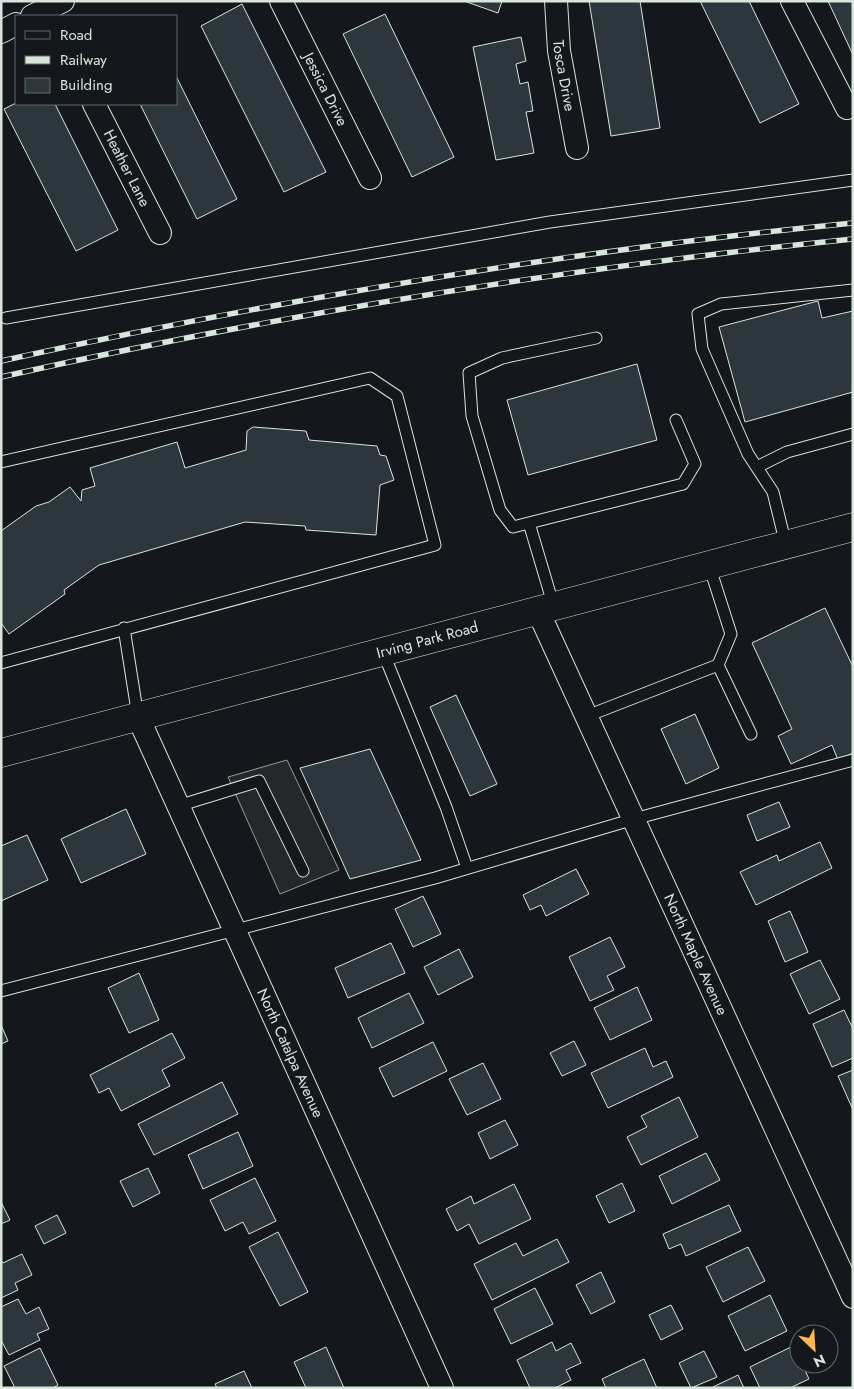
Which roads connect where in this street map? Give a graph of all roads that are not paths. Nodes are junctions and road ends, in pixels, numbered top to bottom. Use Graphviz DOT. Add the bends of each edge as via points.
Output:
graph roads {
  1 [pos="281,1"];
  2 [pos="556,1"];
  3 [pos="792,1"];
  4 [pos="15,25"];
  5 [pos="1,32"];
  6 [pos="95,105"];
  7 [pos="847,108"];
  8 [pos="577,148"];
  9 [pos="370,178"];
  10 [pos="853,180"];
  11 [pos="160,233"];
  12 [pos="853,290"];
  13 [pos="6,318"];
  14 [pos="596,338"];
  15 [pos="676,420"];
  16 [pos="853,434"];
  17 [pos="1,462"];
  18 [pos="757,467"];
  19 [pos="529,523"];
  20 [pos="853,527"];
  21 [pos="786,545"];
  22 [pos="709,565"];
  23 [pos="546,609"];
  24 [pos="124,628"];
  25 [pos="383,652"];
  26 [pos="1,663"];
  27 [pos="718,665"];
  28 [pos="587,716"];
  29 [pos="138,717"];
  30 [pos="751,734"];
  31 [pos="1,754"];
  32 [pos="853,760"];
  33 [pos="178,806"];
  34 [pos="634,819"];
  35 [pos="468,868"];
  36 [pos="303,871"];
  37 [pos="234,930"];
  38 [pos="1,991"];
  39 [pos="853,1297"];
  40 [pos="442,1388"];
  1 -- 9 [label="street, Jessica Drive"];
  2 -- 8 [label="street, Tosca Drive" via="559,51"];
  3 -- 7 [label="street"];
  4 -- 5 [label="street"];
  6 -- 11 [label="street, Heather Lane"];
  10 -- 13 [label="lane" via="550,222"];
  12 -- 18 [label="lane" via="721,304 698,314 702,349 748,454"];
  14 -- 19 [label="lane" via="502,358 469,373 472,416 500,510 513,526"];
  15 -- 19 [label="lane" via="694,464 683,484"];
  16 -- 18 [label="lane" via="787,452"];
  17 -- 24 [label="lane" via="370,378 397,396 435,545"];
  18 -- 21 [label="lane" via="773,492"];
  19 -- 23 [label="lane"];
  20 -- 21 [label="main road, Irving Park Road"];
  21 -- 22 [label="main road, Irving Park Road"];
  22 -- 23 [label="main road, Irving Park Road"];
  22 -- 27 [label="lane" via="731,634"];
  23 -- 25 [label="main road, Irving Park Road"];
  23 -- 28 [label="street, North Maple Avenue"];
  24 -- 26 [label="lane"];
  24 -- 29 [label="lane"];
  25 -- 29 [label="main road, Irving Park Road"];
  25 -- 35 [label="lane"];
  27 -- 28 [label="lane"];
  27 -- 30 [label="lane"];
  28 -- 34 [label="street, North Maple Avenue"];
  29 -- 31 [label="main road, Irving Park Road"];
  29 -- 33 [label="street, North Catalpa Avenue"];
  32 -- 34 [label="lane"];
  33 -- 36 [label="lane" via="259,781"];
  33 -- 37 [label="street, North Catalpa Avenue"];
  34 -- 35 [label="lane"];
  34 -- 39 [label="street, North Maple Avenue"];
  35 -- 37 [label="lane"];
  37 -- 38 [label="lane"];
  37 -- 40 [label="street, North Catalpa Avenue"];
}
